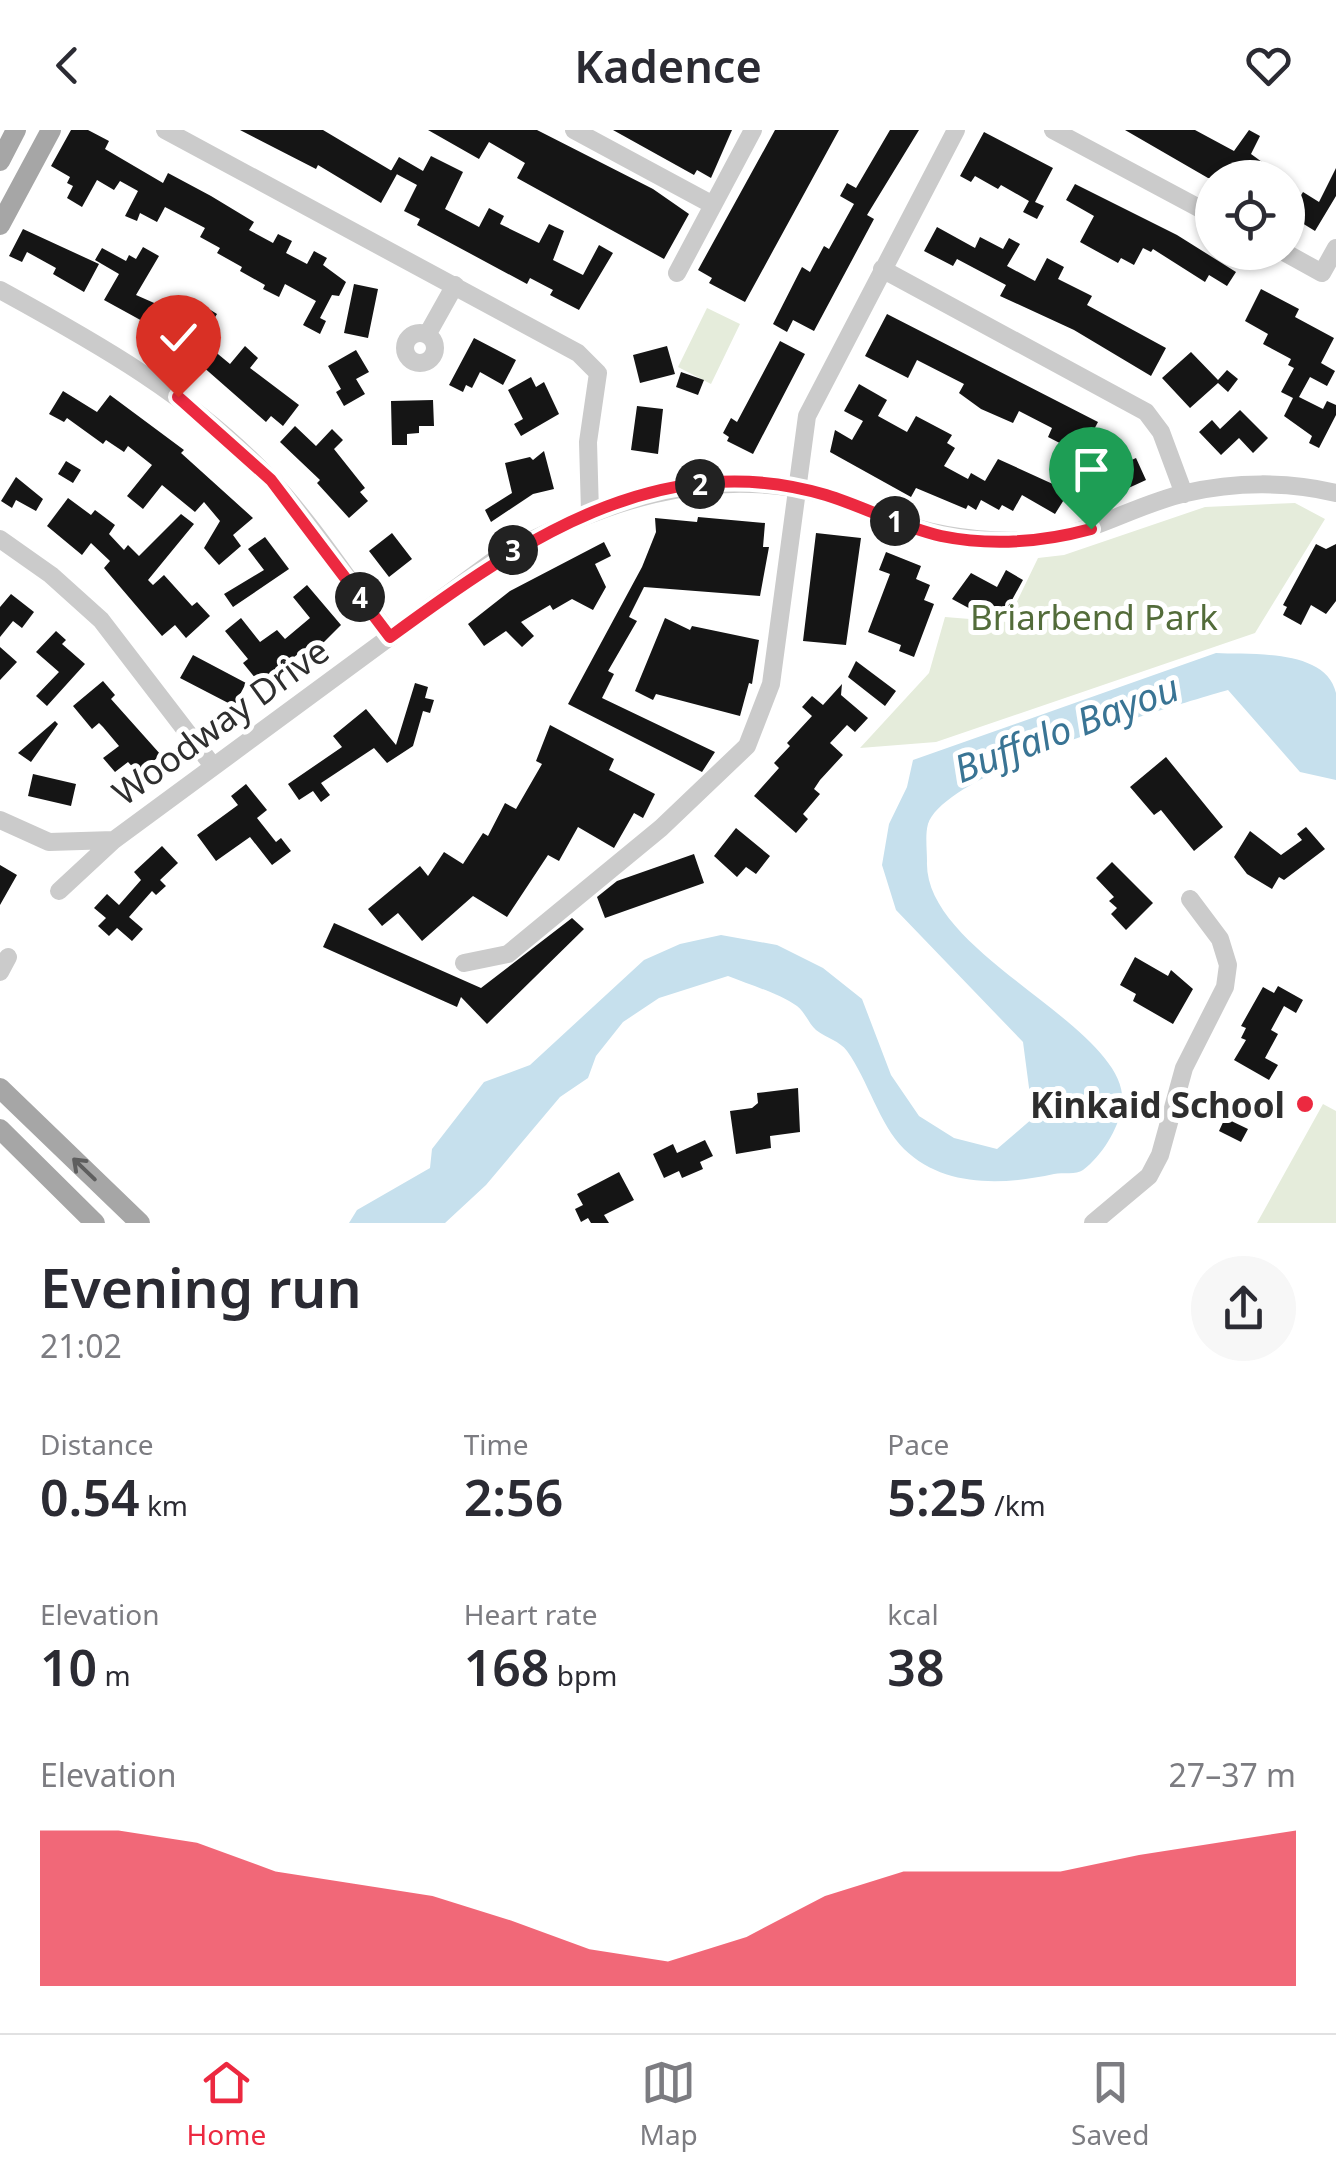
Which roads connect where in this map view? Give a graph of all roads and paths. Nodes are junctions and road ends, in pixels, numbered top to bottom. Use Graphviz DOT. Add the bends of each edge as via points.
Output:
graph roads {
  1 [pos="51,130"];
  2 [pos="165,130"];
  3 [pos="574,130"];
  4 [pos="753,130"];
  5 [pos="956,130"];
  6 [pos="1053,130"];
  7 [pos="15,133"];
  8 [pos="40,150"];
  9 [pos="0,161"];
  10 [pos="1195,205"];
  11 [pos="713,206"];
  12 [pos="0,225"];
  13 [pos="1336,248"];
  14 [pos="1305,263"];
  15 [pos="882,270"];
  16 [pos="678,273"];
  17 [pos="455,285"];
  18 [pos="0,290"];
  19 [pos="427,335"];
  20 [pos="794,489"];
  21 [pos="1336,493"];
  22 [pos="1184,494"];
  23 [pos="590,512"];
  24 [pos="0,540"];
  25 [pos="390,637"];
  26 [pos="214,766"];
  27 [pos="0,820"];
  28 [pos="114,840"];
  29 [pos="60,843"];
  30 [pos="81,870"];
  31 [pos="59,891"];
  32 [pos="1190,898"];
  33 [pos="464,963"];
  34 [pos="0,1088"];
  35 [pos="0,1130"];
  36 [pos="95,1223"];
  37 [pos="140,1223"];
  38 [pos="1093,1223"];
  1 -- 8 [label="main road"];
  2 -- 17 [label="street"];
  3 -- 11 [label="street"];
  4 -- 11 [label="street"];
  5 -- 15 [label="street"];
  6 -- 10 [label="street"];
  7 -- 8 [label="main road"];
  7 -- 9 [label="main road"];
  8 -- 12 [label="main road"];
  11 -- 16 [label="street"];
  13 -- 14 [label="street" via="1322,272"];
  15 -- 20 [label="street" via="808,416"];
  15 -- 22 [label="street" via="1146,412 1162,432"];
  17 -- 19 [label="street"];
  17 -- 23 [label="street" via="578,353 598,373 588,442"];
  18 -- 25 [label="street" via="122,358 223,434 271,480"];
  20 -- 22 [label="street, Woodway Drive" via="940,536 1000,541 1091,529"];
  20 -- 23 [label="street, Woodway Drive" via="700,484"];
  20 -- 33 [label="street" via="771,684 747,746 661,828 508,954"];
  21 -- 22 [label="street, Woodway Drive" via="1280,484"];
  23 -- 25 [label="street, Woodway Drive" via="497,558"];
  24 -- 26 [label="street" via="101,620"];
  25 -- 26 [label="street, Woodway Drive"];
  26 -- 28 [label="street, Woodway Drive"];
  27 -- 29 [label="street"];
  28 -- 29 [label="street"];
  28 -- 30 [label="street, Woodway Drive"];
  29 -- 30 [label="street"];
  30 -- 31 [label="street, Woodway Drive"];
  32 -- 38 [label="street" via="1220,940 1228,965 1225,987 1184,1068 1149,1176"];
  37 -- 34 [label="main road, one-way"];
  35 -- 36 [label="main road"];
}
